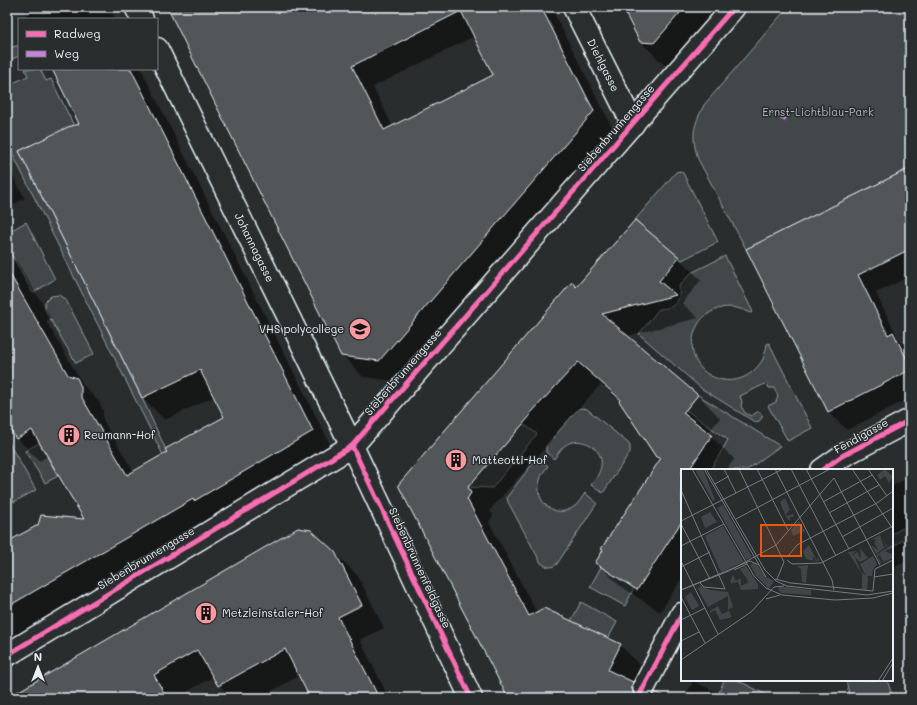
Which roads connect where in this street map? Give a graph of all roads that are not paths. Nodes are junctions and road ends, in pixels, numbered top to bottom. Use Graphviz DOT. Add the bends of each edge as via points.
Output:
graph roads {
  1 [pos="136,7"];
  2 [pos="574,7"];
  3 [pos="734,7"];
  4 [pos="142,18"];
  5 [pos="158,51"];
  6 [pos="633,124"];
  7 [pos="910,420"];
  8 [pos="352,446"];
  9 [pos="823,469"];
  10 [pos="681,616"];
  11 [pos="7,655"];
  12 [pos="644,687"];
  13 [pos="471,698"];
  1 -- 4 [label="street"];
  2 -- 6 [label="street, Diehlgasse"];
  3 -- 6 [label="street, Siebenbrunnengasse"];
  5 -- 8 [label="street, Johannagasse"];
  6 -- 8 [label="street, Siebenbrunnengasse"];
  7 -- 9 [label="street, Fendigasse" via="842,456"];
  8 -- 11 [label="street, Siebenbrunnengasse"];
  8 -- 13 [label="street, Siebenbrunnenfeldgasse"];
  10 -- 12 [label="street"];
}
